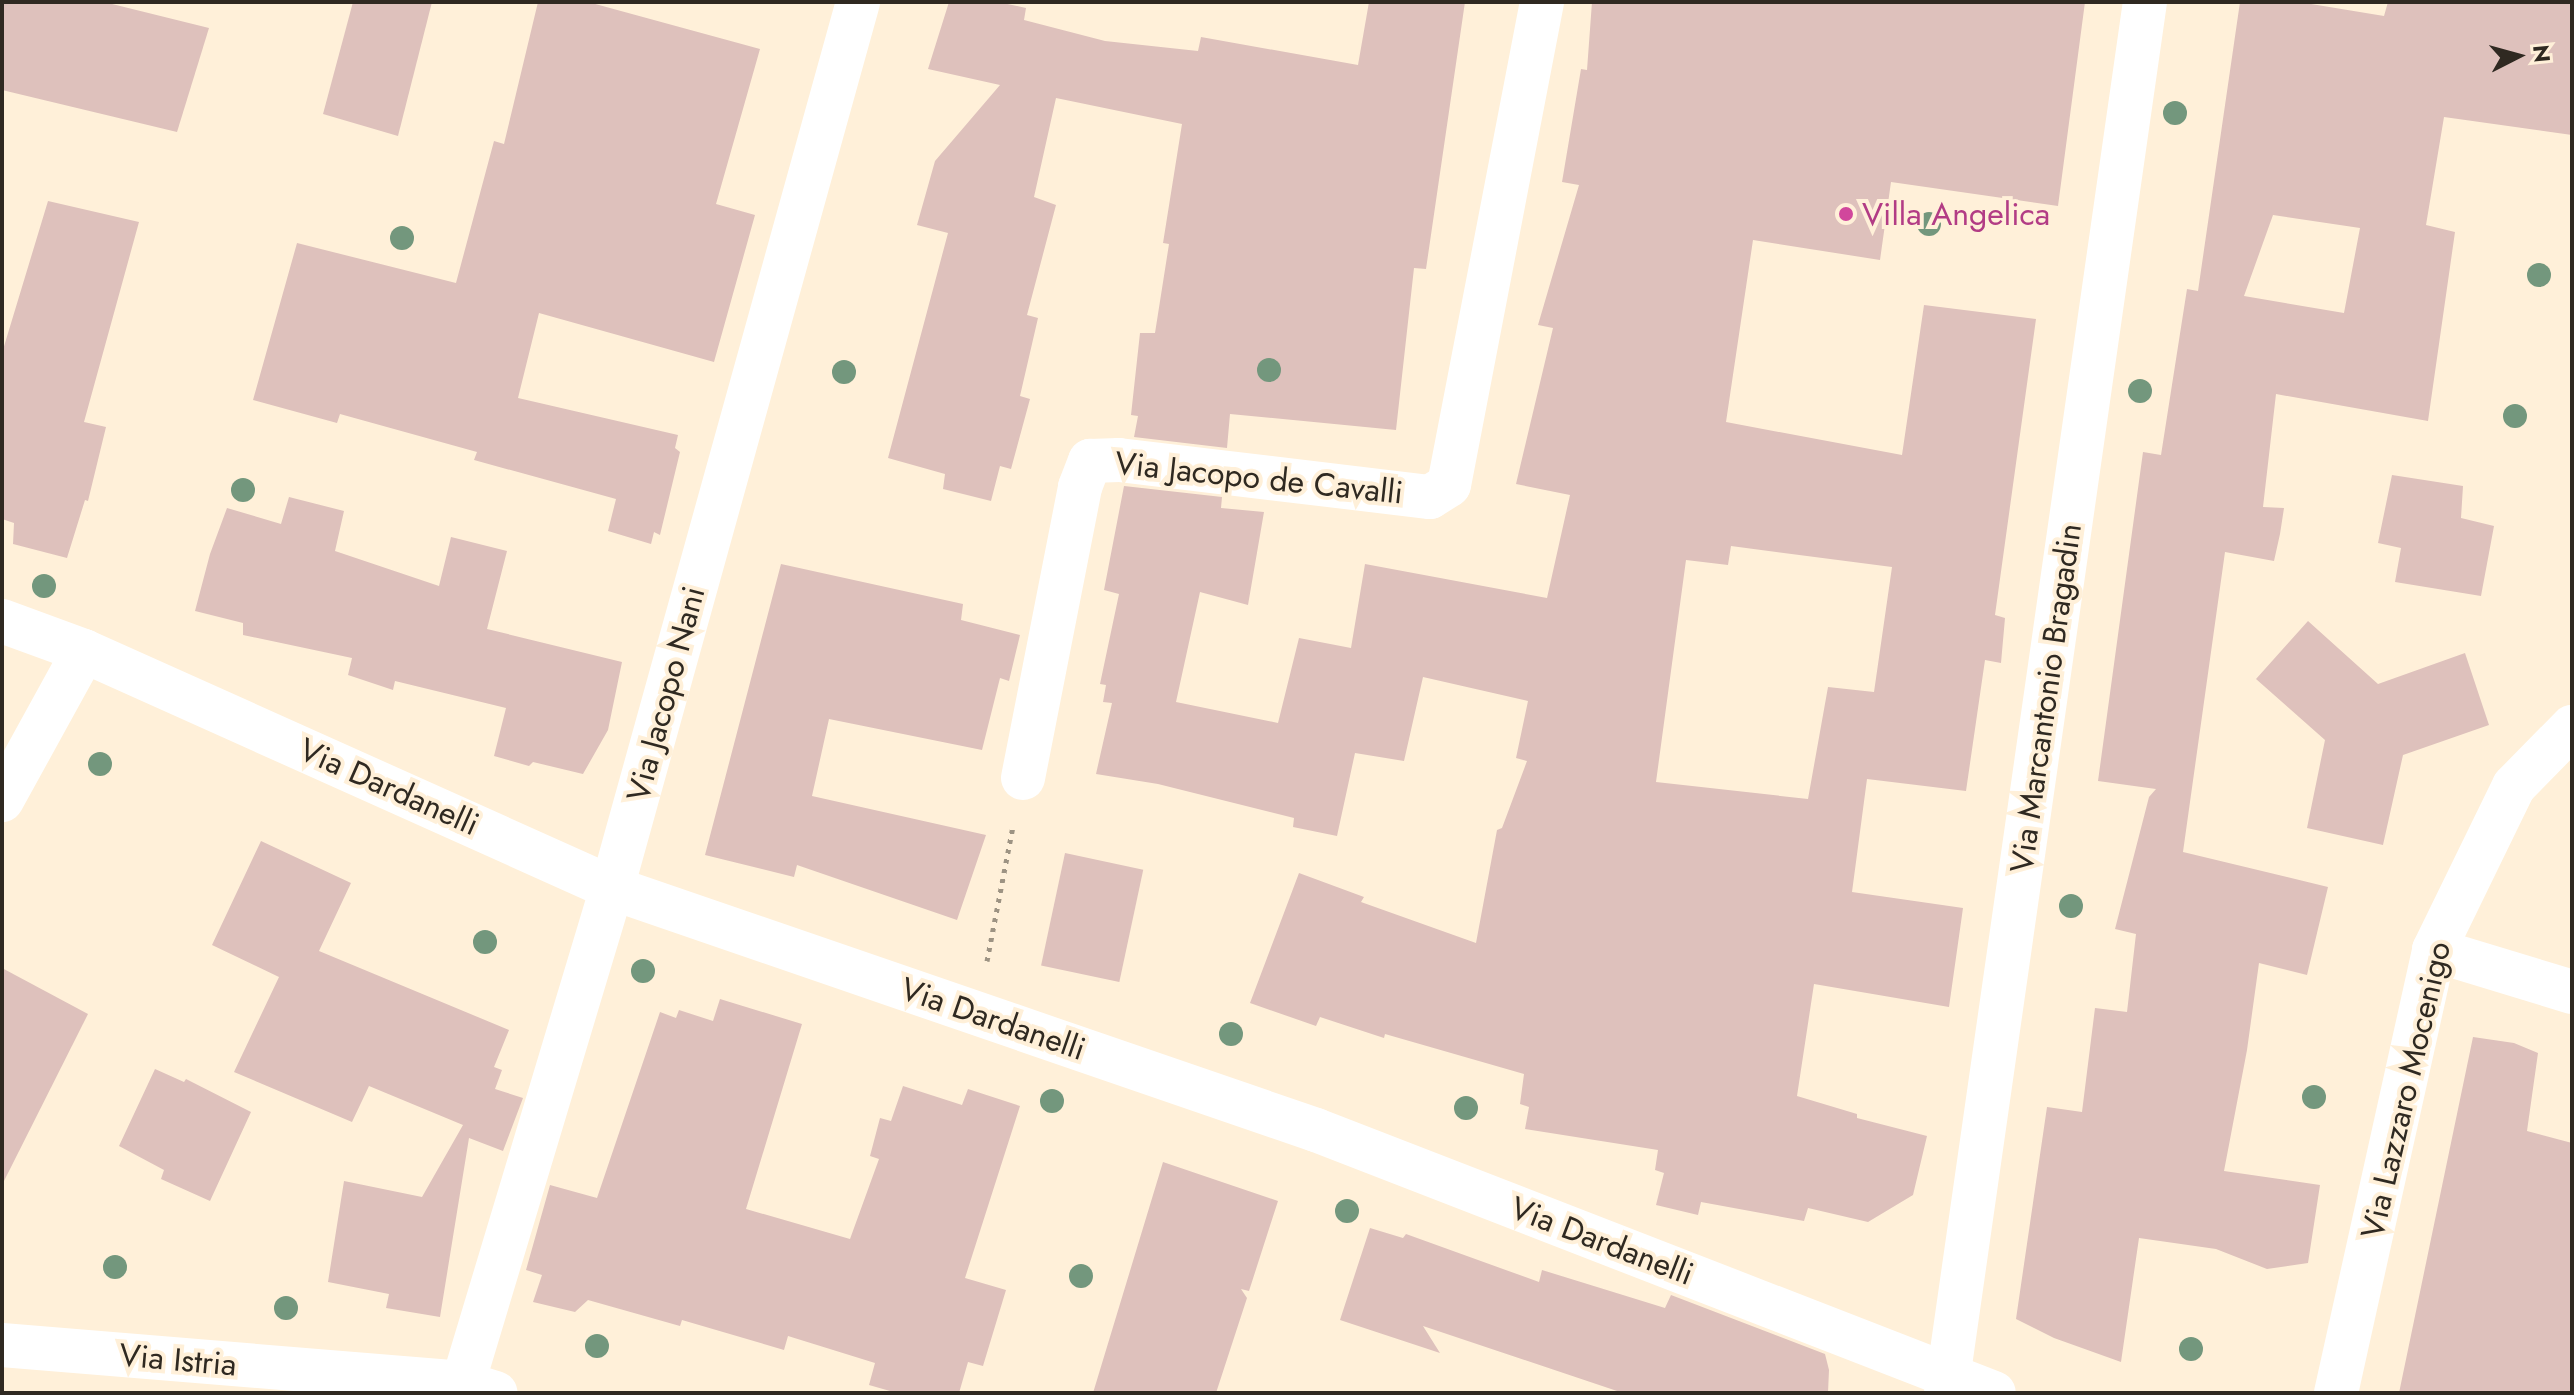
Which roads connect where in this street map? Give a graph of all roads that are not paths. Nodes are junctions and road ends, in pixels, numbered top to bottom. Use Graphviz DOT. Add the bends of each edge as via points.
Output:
graph roads {
  1 [pos="858,2"];
  2 [pos="1542,2"];
  3 [pos="2145,2"];
  4 [pos="2,621"];
  5 [pos="84,651"];
  6 [pos="2572,727"];
  7 [pos="1023,778"];
  8 [pos="2,800"];
  9 [pos="612,888"];
  10 [pos="2434,950"];
  11 [pos="2572,992"];
  12 [pos="2,1345"];
  13 [pos="1948,1384"];
  14 [pos="479,1388"];
  15 [pos="1994,1393"];
  16 [pos="2336,1393"];
  1 -- 9 [label="street, Via Jacopo Nani"];
  2 -- 7 [label="street, Via Jacopo de Cavalli" via="1449,485 1430,497 1119,460 1090,461 1080,487"];
  3 -- 13 [label="street, Via Marcantonio Bragadin"];
  4 -- 5 [label="street, Via Dardanelli"];
  5 -- 8 [label="street"];
  5 -- 9 [label="street, Via Dardanelli"];
  6 -- 10 [label="street, Via Lazzaro Mocenigo" via="2514,786"];
  9 -- 13 [label="street, Via Dardanelli" via="1316,1130"];
  9 -- 14 [label="street, Via Jacopo Nani"];
  10 -- 11 [label="street"];
  10 -- 16 [label="street, Via Lazzaro Mocenigo"];
  12 -- 14 [label="street, Via Istria"];
  13 -- 15 [label="street, Via Dardanelli"];
}
